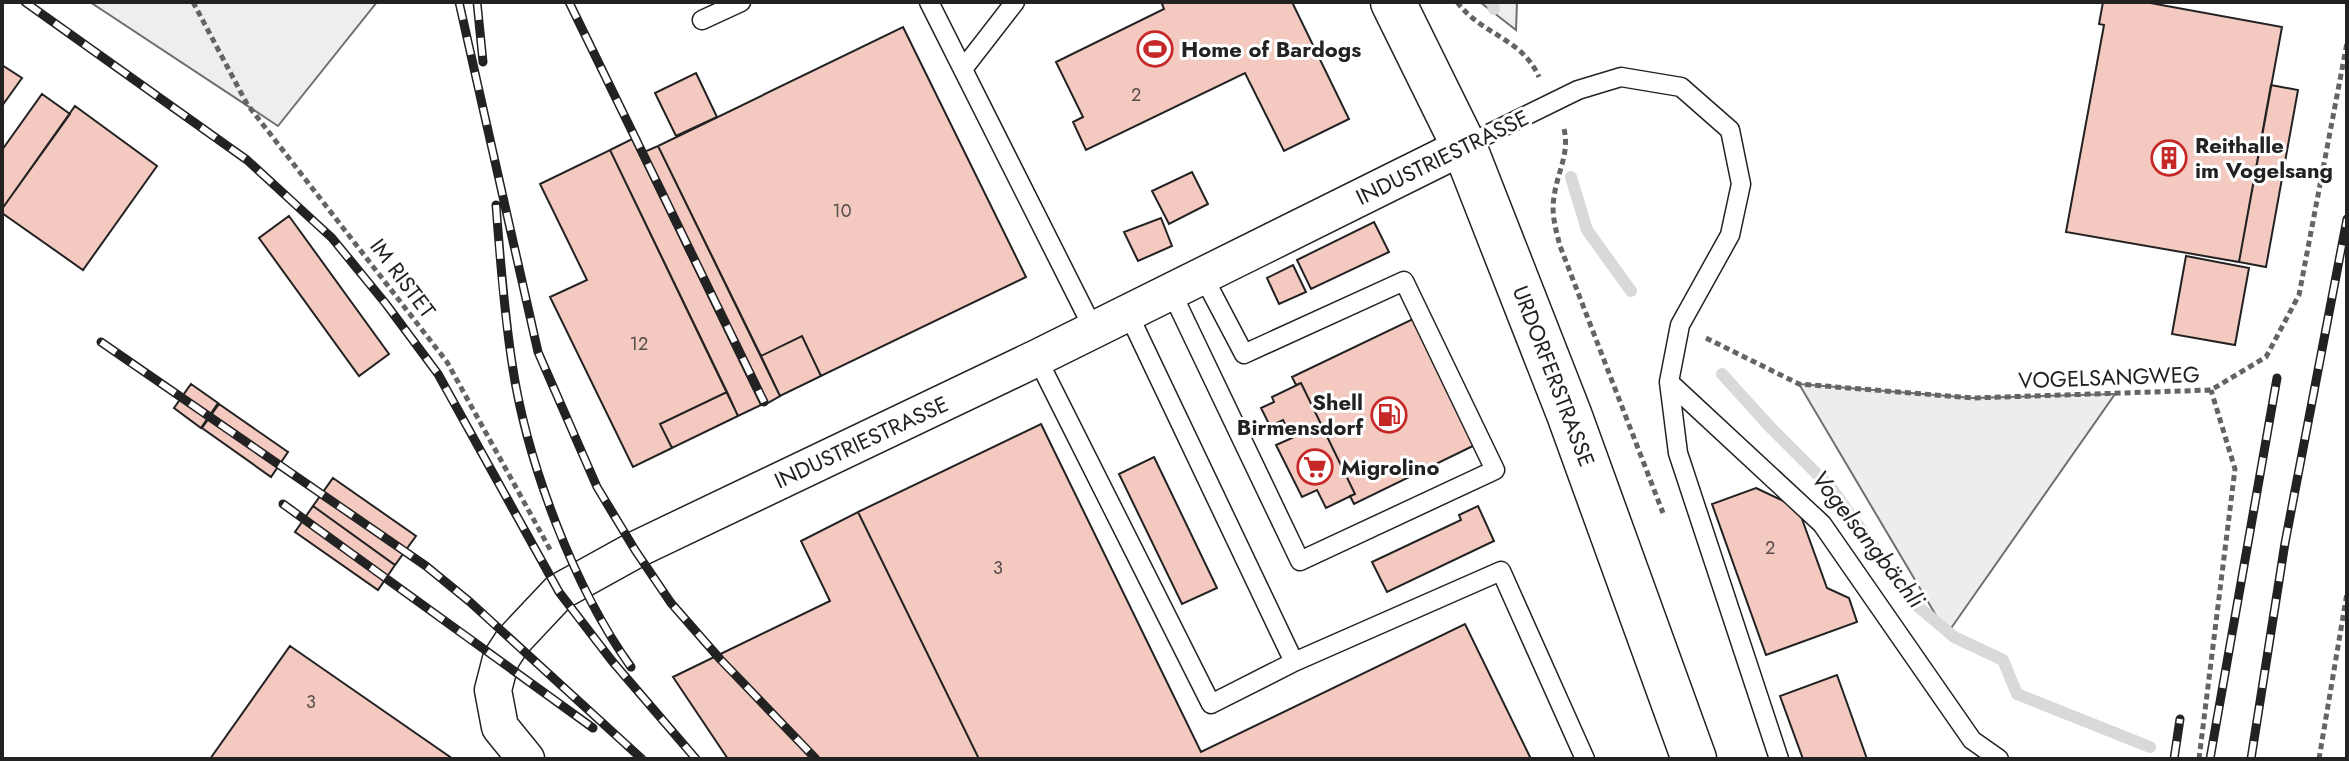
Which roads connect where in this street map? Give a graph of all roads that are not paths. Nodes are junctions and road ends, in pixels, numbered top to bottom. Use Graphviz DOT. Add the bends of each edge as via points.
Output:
graph roads {
  1 [pos="741,2"];
  2 [pos="929,2"];
  3 [pos="1015,2"];
  4 [pos="1393,2"];
  5 [pos="702,20"];
  6 [pos="963,69"];
  7 [pos="1464,146"];
  8 [pos="1187,284"];
  9 [pos="1128,313"];
  10 [pos="1094,330"];
  11 [pos="1037,358"];
  12 [pos="1669,382"];
  13 [pos="1294,662"];
  14 [pos="526,759"];
  15 [pos="1585,759"];
  16 [pos="1694,759"];
  17 [pos="1779,759"];
  18 [pos="1999,759"];
  1 -- 5 [label="lane"];
  2 -- 6 [label="lane"];
  3 -- 6 [label="lane"];
  4 -- 7 [label="main road, URDORFERSTRASSE"];
  6 -- 10 [label="lane"];
  7 -- 8 [label="street, INDUSTRIESTRASSE"];
  7 -- 12 [label="lane, INDUSTRIESTRASSE" via="1578,90 1621,77 1681,87 1730,130 1741,184 1730,235 1680,325"];
  7 -- 16 [label="main road, URDORFERSTRASSE" via="1569,414"];
  8 -- 8 [label="lane" via="1300,561 1495,470 1404,281 1244,354"];
  8 -- 9 [label="street, INDUSTRIESTRASSE"];
  9 -- 10 [label="street, INDUSTRIESTRASSE"];
  9 -- 13 [label="lane"];
  10 -- 11 [label="street, INDUSTRIESTRASSE"];
  11 -- 13 [label="lane" via="1211,704"];
  11 -- 14 [label="street, INDUSTRIESTRASSE" via="564,588 506,650 493,690 500,727"];
  12 -- 17 [label="lane, INDUSTRIESTRASSE" via="1678,453"];
  12 -- 18 [label="lane" via="1822,524 1972,740"];
  13 -- 15 [label="lane" via="1501,571"];
}
